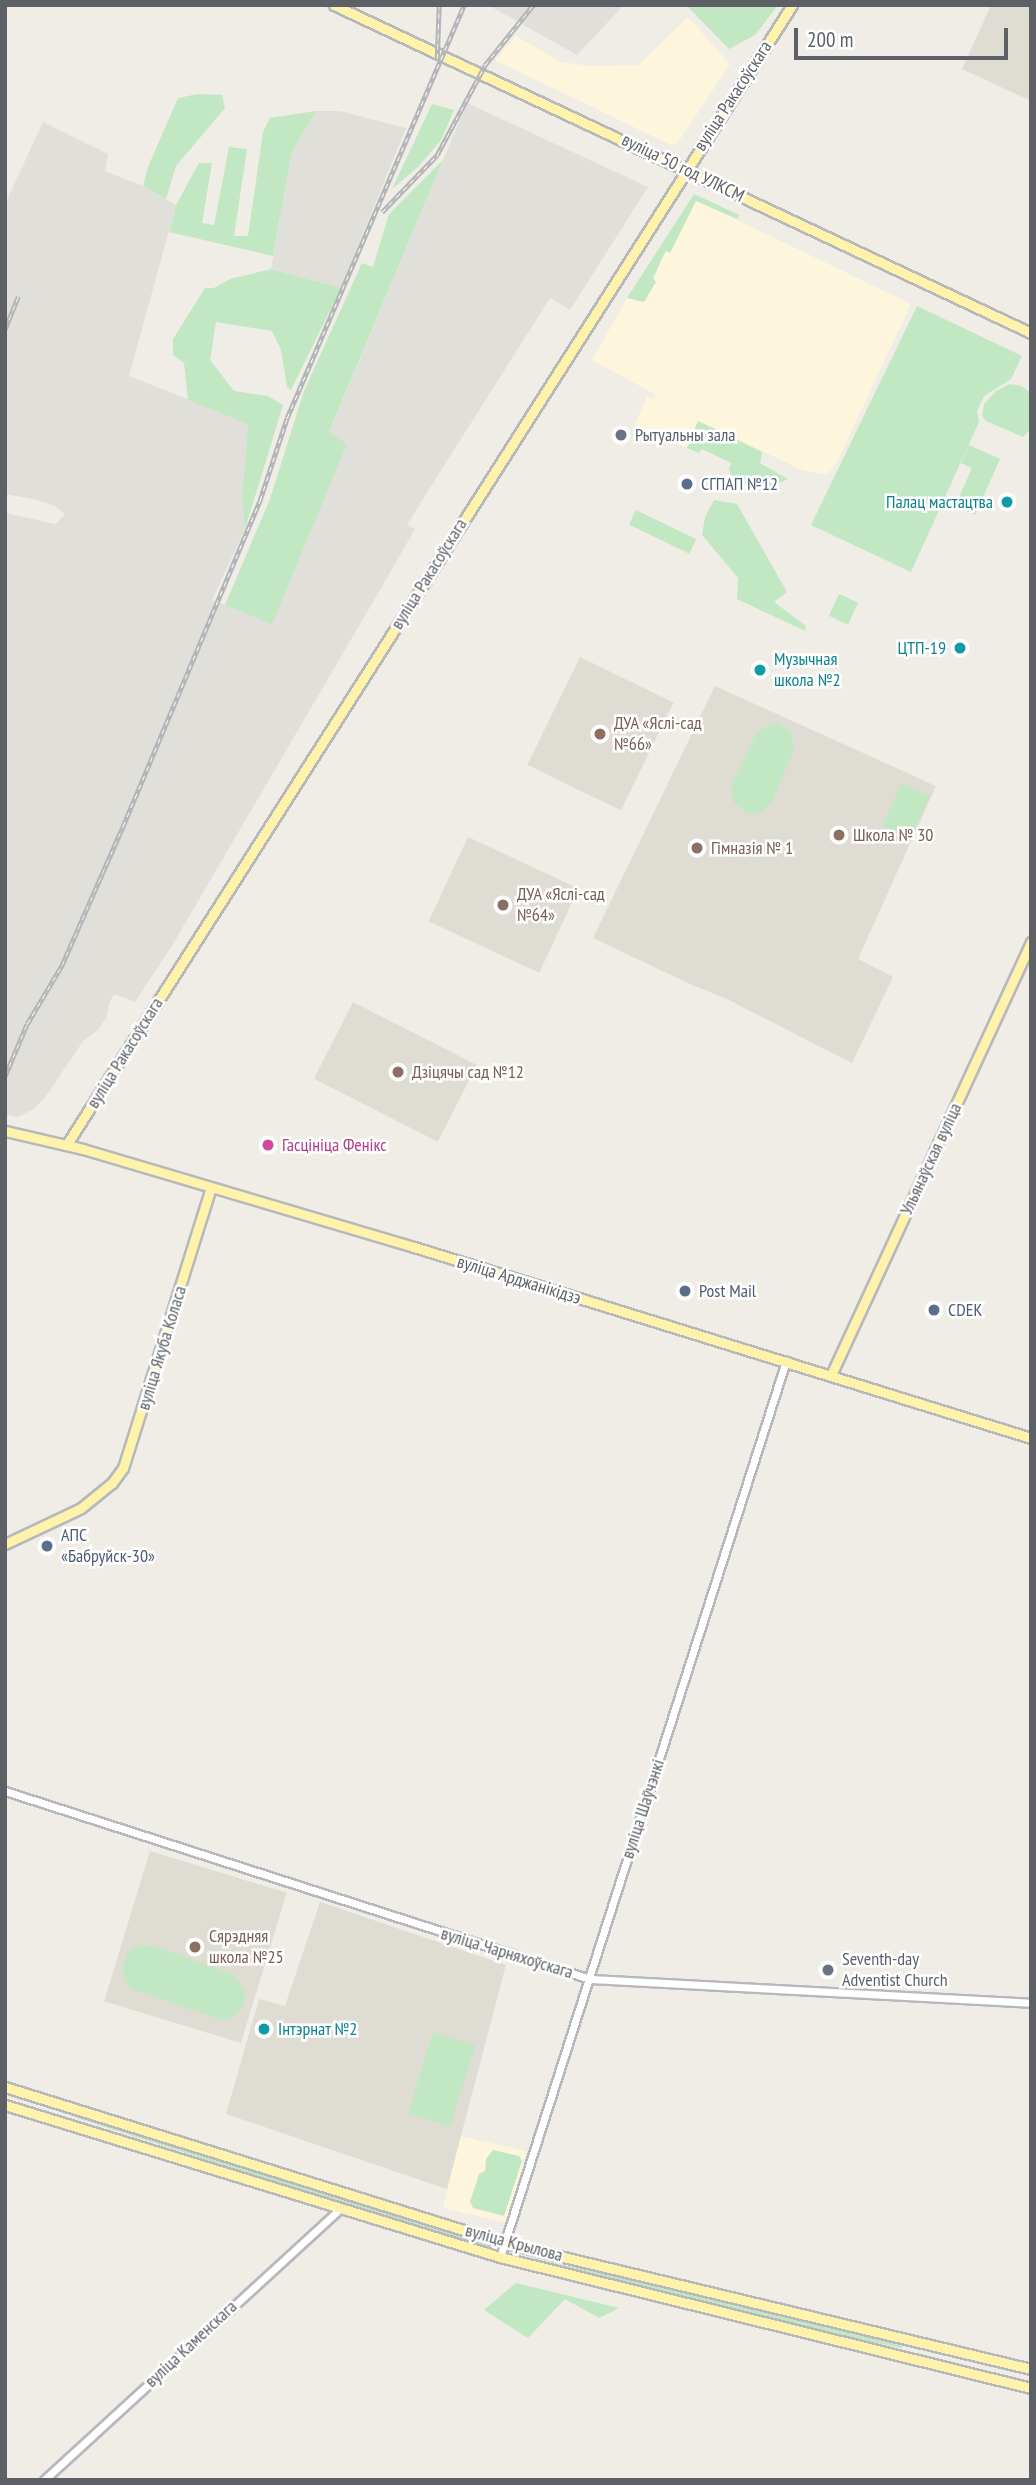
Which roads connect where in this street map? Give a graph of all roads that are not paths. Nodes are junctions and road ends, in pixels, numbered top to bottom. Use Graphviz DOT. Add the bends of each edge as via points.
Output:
graph roads {
  1 [pos="334,5"];
  2 [pos="792,5"];
  3 [pos="686,169"];
  4 [pos="1031,333"];
  5 [pos="1031,942"];
  6 [pos="5,1130"];
  7 [pos="67,1144"];
  8 [pos="211,1188"];
  9 [pos="786,1361"];
  10 [pos="831,1375"];
  11 [pos="1031,1438"];
  12 [pos="5,1544"];
  13 [pos="5,1791"];
  14 [pos="590,1979"];
  15 [pos="1031,2003"];
  16 [pos="5,2087"];
  17 [pos="61,2104"];
  18 [pos="5,2105"];
  19 [pos="54,2120"];
  20 [pos="340,2209"];
  21 [pos="505,2243"];
  22 [pos="500,2258"];
  23 [pos="912,2341"];
  24 [pos="908,2357"];
  25 [pos="1031,2369"];
  26 [pos="1031,2388"];
  27 [pos="44,2480"];
  1 -- 3 [label="main road, вуліца 50 год УЛКСМ"];
  2 -- 3 [label="main road, вуліца Ракасоўскага"];
  3 -- 4 [label="main road, вуліца 50 год УЛКСМ"];
  3 -- 7 [label="main road, вуліца Ракасоўскага"];
  5 -- 10 [label="main road, Ульянаўская вуліца"];
  6 -- 7 [label="main road, вуліца Арджанікідзэ"];
  7 -- 8 [label="main road, вуліца Арджанікідзэ"];
  8 -- 9 [label="main road, вуліца Арджанікідзэ"];
  8 -- 12 [label="main road, вуліца Якуба Коласа" via="123,1468 95,1498 60,1520"];
  9 -- 10 [label="main road, вуліца Арджанікідзэ"];
  9 -- 14 [label="street, вуліца Шаўчэнкі"];
  10 -- 11 [label="main road, вуліца Арджанікідзэ"];
  13 -- 14 [label="street, вуліца Чарняхоўскага"];
  14 -- 15 [label="street, вуліца Чарняхоўскага"];
  14 -- 21 [label="street, вуліца Шаўчэнкі"];
  16 -- 17 [label="main road, вуліца Крылова"];
  17 -- 19 [label="main road"];
  17 -- 21 [label="main road, вуліца Крылова"];
  18 -- 19 [label="main road, вуліца Крылова"];
  19 -- 20 [label="main road, вуліца Крылова"];
  20 -- 22 [label="main road, вуліца Крылова"];
  20 -- 27 [label="street, вуліца Каменскага"];
  21 -- 22 [label="street, вуліца Шаўчэнкі"];
  21 -- 23 [label="main road, вуліца Крылова"];
  22 -- 24 [label="main road, вуліца Крылова"];
  23 -- 24 [label="main road"];
  23 -- 25 [label="main road, вуліца Крылова"];
  24 -- 26 [label="main road, вуліца Крылова"];
}
